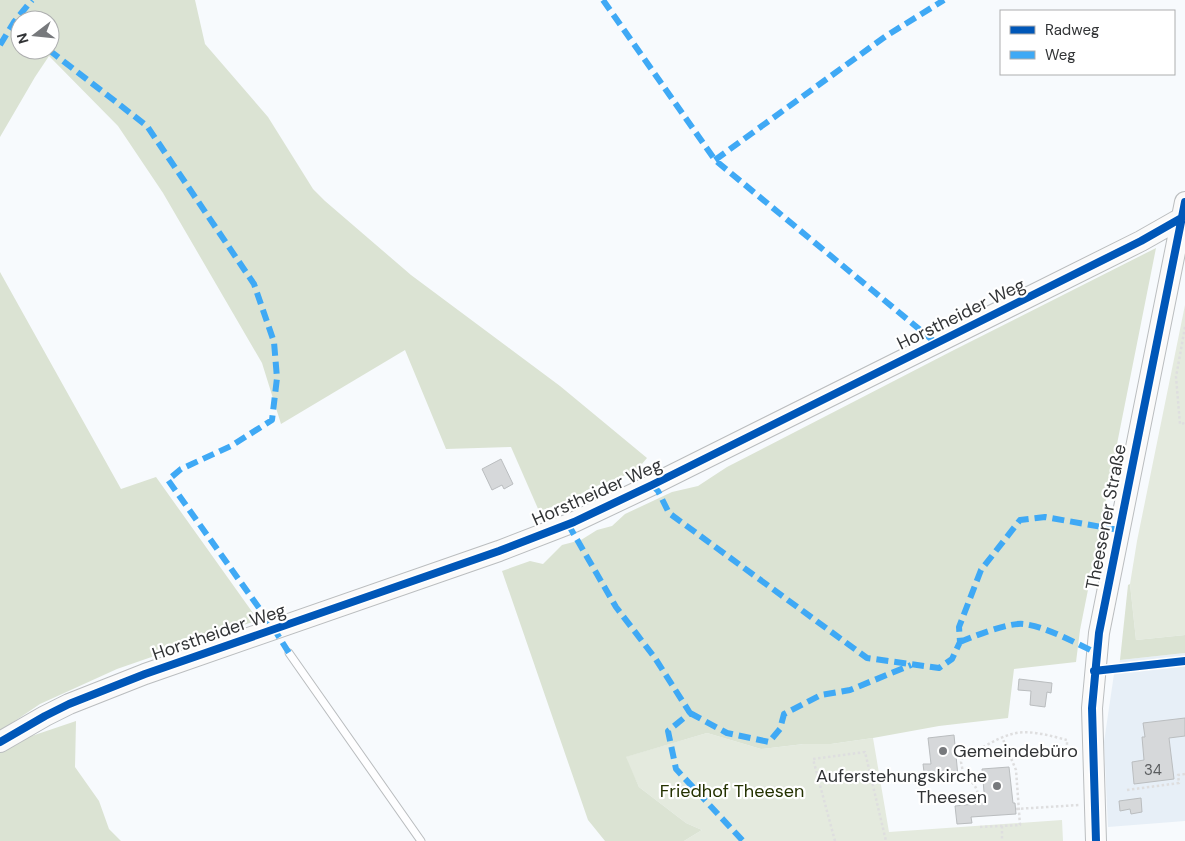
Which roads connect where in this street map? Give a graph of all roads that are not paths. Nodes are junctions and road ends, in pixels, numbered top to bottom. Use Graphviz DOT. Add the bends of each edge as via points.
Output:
graph roads {
  1 [pos="1184,212"];
  2 [pos="288,653"];
  3 [pos="0,742"];
  4 [pos="421,841"];
  5 [pos="1096,841"];
  1 -- 3 [label="street, Horstheider Weg" via="1133,245 574,522 145,674 69,704"];
  1 -- 5 [label="street, Theesener Straße" via="1099,633 1092,708"];
  2 -- 4 [label="lane"];
}
